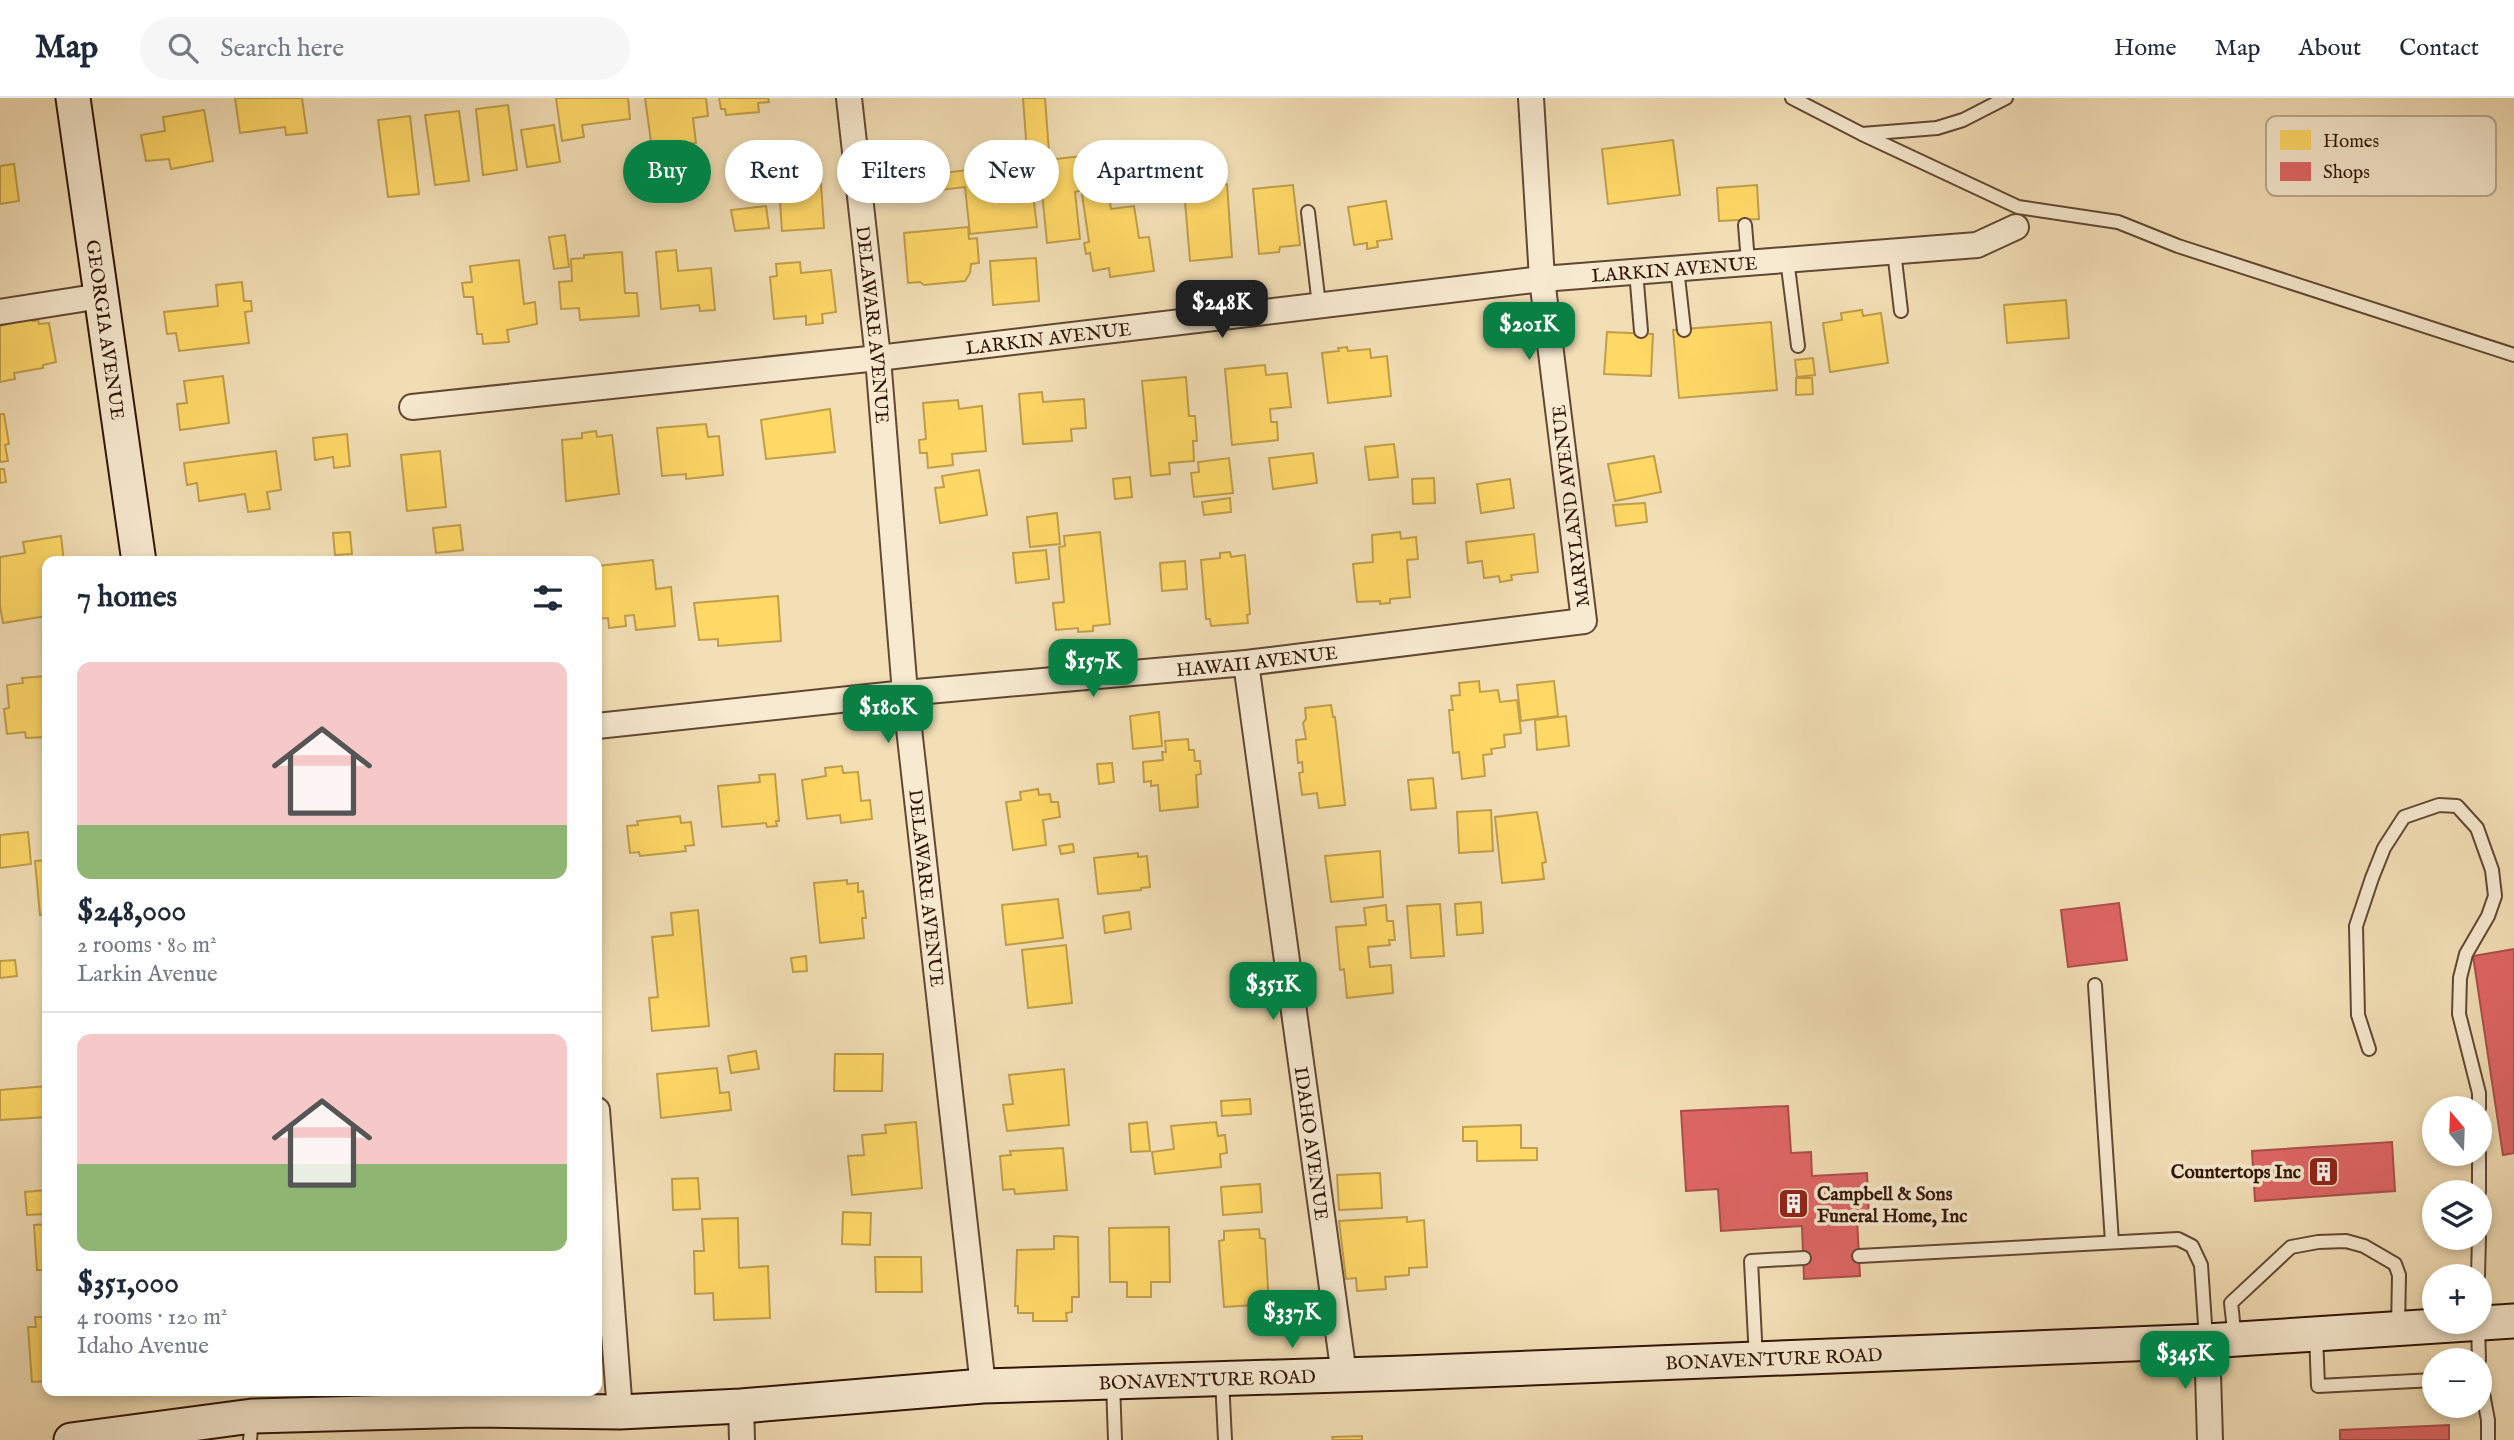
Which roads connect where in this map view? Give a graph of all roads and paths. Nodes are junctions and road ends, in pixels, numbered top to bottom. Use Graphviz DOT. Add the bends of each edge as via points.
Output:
graph roads {
  1 [pos="73,98"];
  2 [pos="849,98"];
  3 [pos="1531,98"];
  4 [pos="1792,98"];
  5 [pos="2006,98"];
  6 [pos="1862,134"];
  7 [pos="1308,212"];
  8 [pos="1745,225"];
  9 [pos="2016,227"];
  10 [pos="1894,251"];
  11 [pos="1787,259"];
  12 [pos="1748,262"];
  13 [pos="1677,268"];
  14 [pos="1636,271"];
  15 [pos="1542,279"];
  16 [pos="101,296"];
  17 [pos="1319,305"];
  18 [pos="1901,311"];
  19 [pos="0,312"];
  20 [pos="1684,330"];
  21 [pos="1641,331"];
  22 [pos="1798,346"];
  23 [pos="2514,355"];
  24 [pos="878,358"];
  25 [pos="412,407"];
  26 [pos="138,556"];
  27 [pos="1584,621"];
  28 [pos="1246,663"];
  29 [pos="905,693"];
  30 [pos="602,725"];
  31 [pos="2095,985"];
  32 [pos="2370,1049"];
  33 [pos="2479,1096"];
  34 [pos="602,1176"];
  35 [pos="2112,1242"];
  36 [pos="1859,1255"];
  37 [pos="1804,1258"];
  38 [pos="2514,1321"];
  39 [pos="2492,1322"];
  40 [pos="2422,1326"];
  41 [pos="2398,1328"];
  42 [pos="2316,1334"];
  43 [pos="2221,1340"];
  44 [pos="1756,1359"];
  45 [pos="1344,1376"];
  46 [pos="1222,1379"];
  47 [pos="2422,1381"];
  48 [pos="1113,1382"];
  49 [pos="983,1386"];
  50 [pos="741,1406"];
  51 [pos="620,1412"];
  52 [pos="250,1416"];
  53 [pos="2488,1418"];
  54 [pos="71,1440"];
  55 [pos="743,1440"];
  56 [pos="1115,1440"];
  57 [pos="1225,1440"];
  58 [pos="2210,1440"];
  59 [pos="2488,1440"];
  1 -- 16 [label="street, GEORGIA AVENUE"];
  2 -- 24 [label="street, DELAWARE AVENUE"];
  3 -- 15 [label="street, MARYLAND AVENUE"];
  4 -- 6 [label="lane"];
  5 -- 6 [label="lane" via="1937,128"];
  6 -- 23 [label="lane" via="2018,207 2118,222 2178,246"];
  7 -- 17 [label="lane"];
  8 -- 12 [label="lane"];
  9 -- 10 [label="street, LARKIN AVENUE" via="1977,245"];
  10 -- 11 [label="street, LARKIN AVENUE"];
  10 -- 18 [label="lane"];
  11 -- 12 [label="street, LARKIN AVENUE"];
  11 -- 22 [label="lane"];
  12 -- 13 [label="street, LARKIN AVENUE"];
  13 -- 14 [label="street, LARKIN AVENUE"];
  13 -- 20 [label="lane"];
  14 -- 15 [label="street, LARKIN AVENUE"];
  14 -- 21 [label="lane"];
  15 -- 17 [label="street, LARKIN AVENUE"];
  15 -- 27 [label="street, MARYLAND AVENUE"];
  16 -- 19 [label="street"];
  16 -- 26 [label="street, GEORGIA AVENUE"];
  17 -- 24 [label="street, LARKIN AVENUE"];
  24 -- 25 [label="street, LARKIN AVENUE"];
  24 -- 29 [label="street, DELAWARE AVENUE"];
  27 -- 28 [label="street, HAWAII AVENUE"];
  28 -- 29 [label="street, HAWAII AVENUE"];
  28 -- 45 [label="street, IDAHO AVENUE"];
  29 -- 30 [label="street, HAWAII AVENUE"];
  29 -- 49 [label="street, DELAWARE AVENUE"];
  31 -- 35 [label="lane"];
  32 -- 33 [label="lane" via="2358,1015 2356,926 2371,878 2404,817 2439,804 2457,806 2477,828 2492,870 2495,896 2466,954 2460,978 2459,1014"];
  34 -- 51 [label="street"];
  35 -- 36 [label="lane"];
  35 -- 43 [label="lane" via="2178,1239 2192,1246"];
  37 -- 44 [label="lane" via="1751,1261"];
  38 -- 39 [label="street, BONAVENTURE ROAD"];
  40 -- 41 [label="street, BONAVENTURE ROAD"];
  41 -- 42 [label="street, BONAVENTURE ROAD"];
  41 -- 43 [label="lane" via="2395,1264 2364,1246 2318,1242 2291,1247 2231,1303"];
  42 -- 43 [label="street, BONAVENTURE ROAD"];
  42 -- 47 [label="lane" via="2318,1386"];
  43 -- 44 [label="street, BONAVENTURE ROAD"];
  43 -- 58 [label="street"];
  44 -- 45 [label="street, BONAVENTURE ROAD"];
  45 -- 46 [label="street, BONAVENTURE ROAD"];
  46 -- 48 [label="street, BONAVENTURE ROAD"];
  46 -- 57 [label="lane"];
  48 -- 49 [label="street, BONAVENTURE ROAD"];
  48 -- 56 [label="lane"];
  49 -- 50 [label="street, BONAVENTURE ROAD"];
  50 -- 51 [label="street, BONAVENTURE ROAD"];
  50 -- 55 [label="street"];
  51 -- 52 [label="street, BONAVENTURE ROAD" via="477,1410"];
  52 -- 54 [label="street, BONAVENTURE ROAD"];
  53 -- 59 [label="lane"];
}
